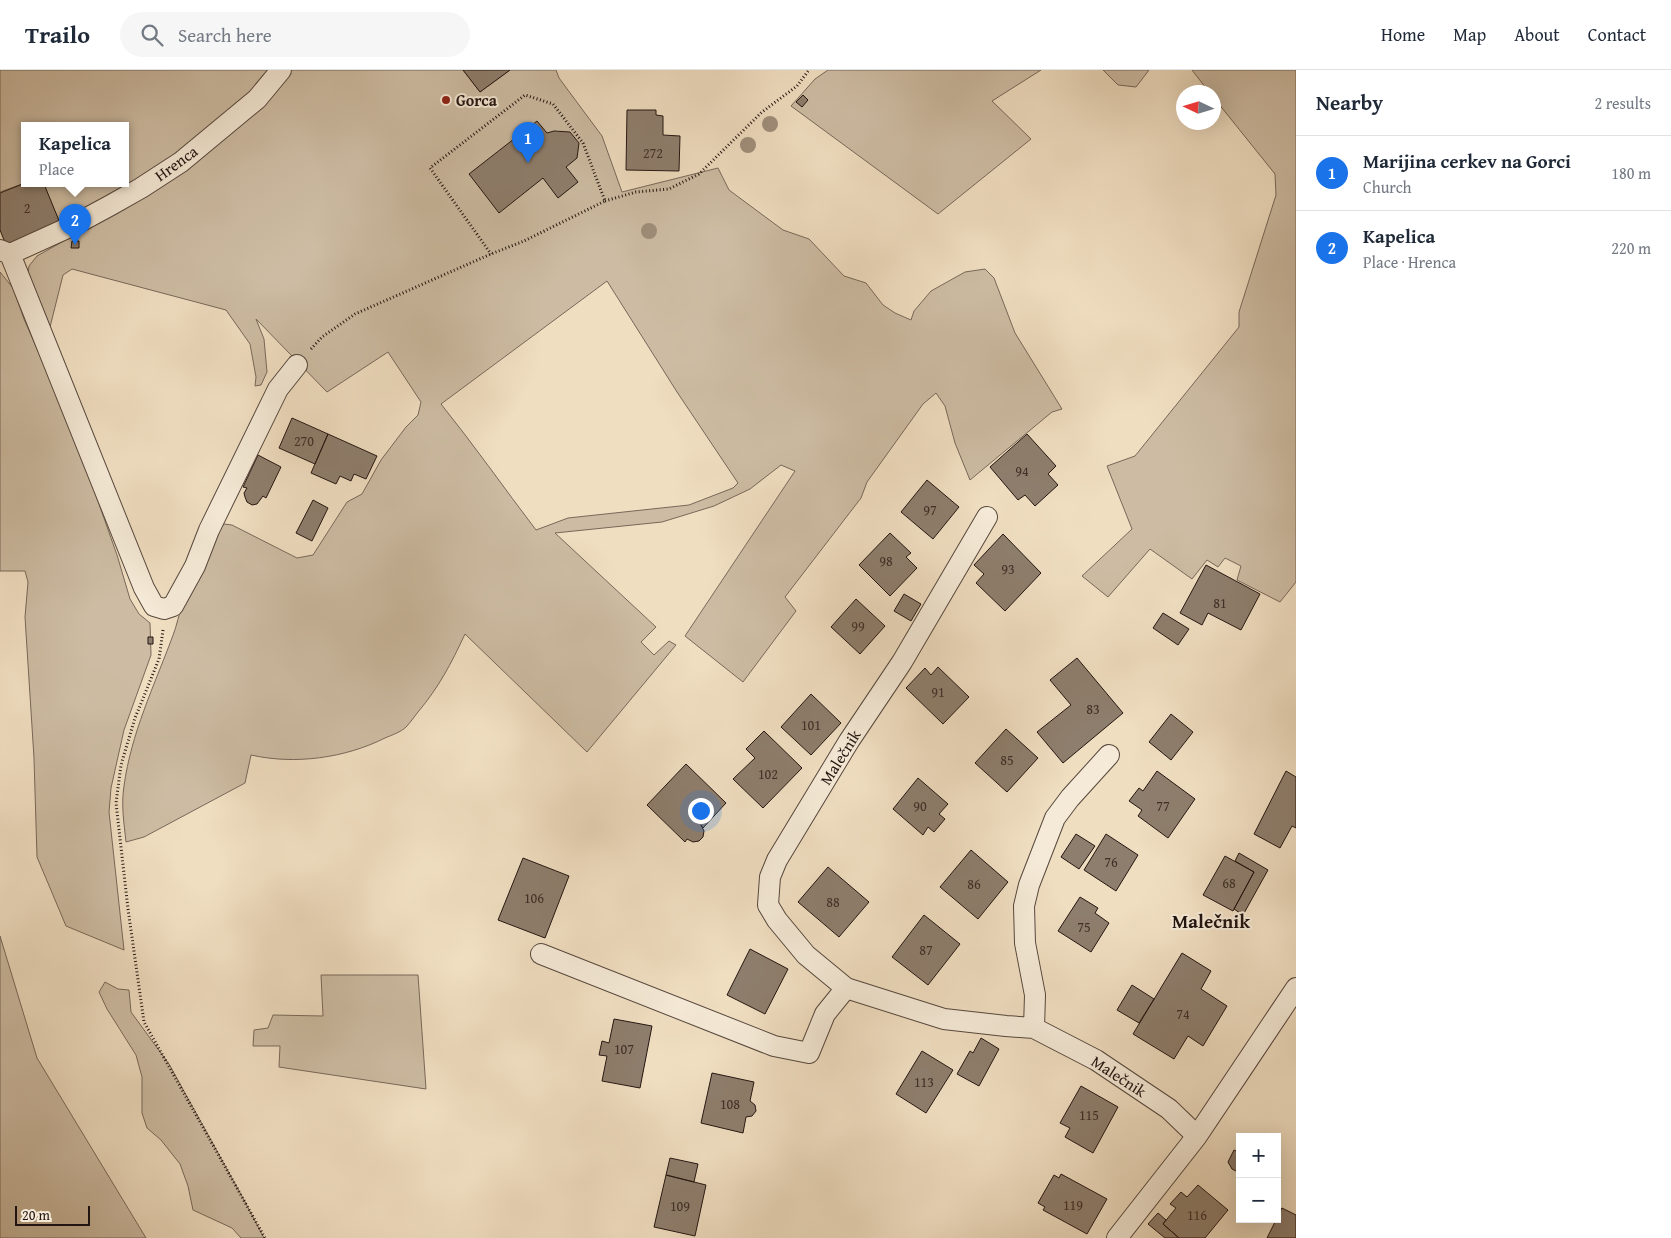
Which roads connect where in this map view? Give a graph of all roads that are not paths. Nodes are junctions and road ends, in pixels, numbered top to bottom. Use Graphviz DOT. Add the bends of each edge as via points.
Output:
graph roads {
  1 [pos="281,70"];
  2 [pos="5,252"];
  3 [pos="297,365"];
  4 [pos="987,517"];
  5 [pos="1109,755"];
  6 [pos="541,954"];
  7 [pos="846,988"];
  8 [pos="1296,988"];
  9 [pos="1034,1028"];
  10 [pos="1197,1136"];
  11 [pos="1117,1238"];
  1 -- 2 [label="street, Hrenca" via="257,98 195,150 141,188 74,226"];
  2 -- 3 [label="street" via="144,588 154,606 164,610 173,606 195,566 209,530 278,388"];
  4 -- 7 [label="street, Malečnik" via="902,662 849,741 782,852 770,877 768,905 778,920 806,956"];
  5 -- 9 [label="street" via="1055,818 1029,885 1024,906 1025,944 1035,996"];
  6 -- 7 [label="street" via="774,1046 809,1053 825,1014"];
  7 -- 9 [label="street, Malečnik" via="944,1019"];
  8 -- 10 [label="street"];
  9 -- 10 [label="street, Malečnik" via="1096,1060 1169,1109"];
  10 -- 11 [label="street"];
}
